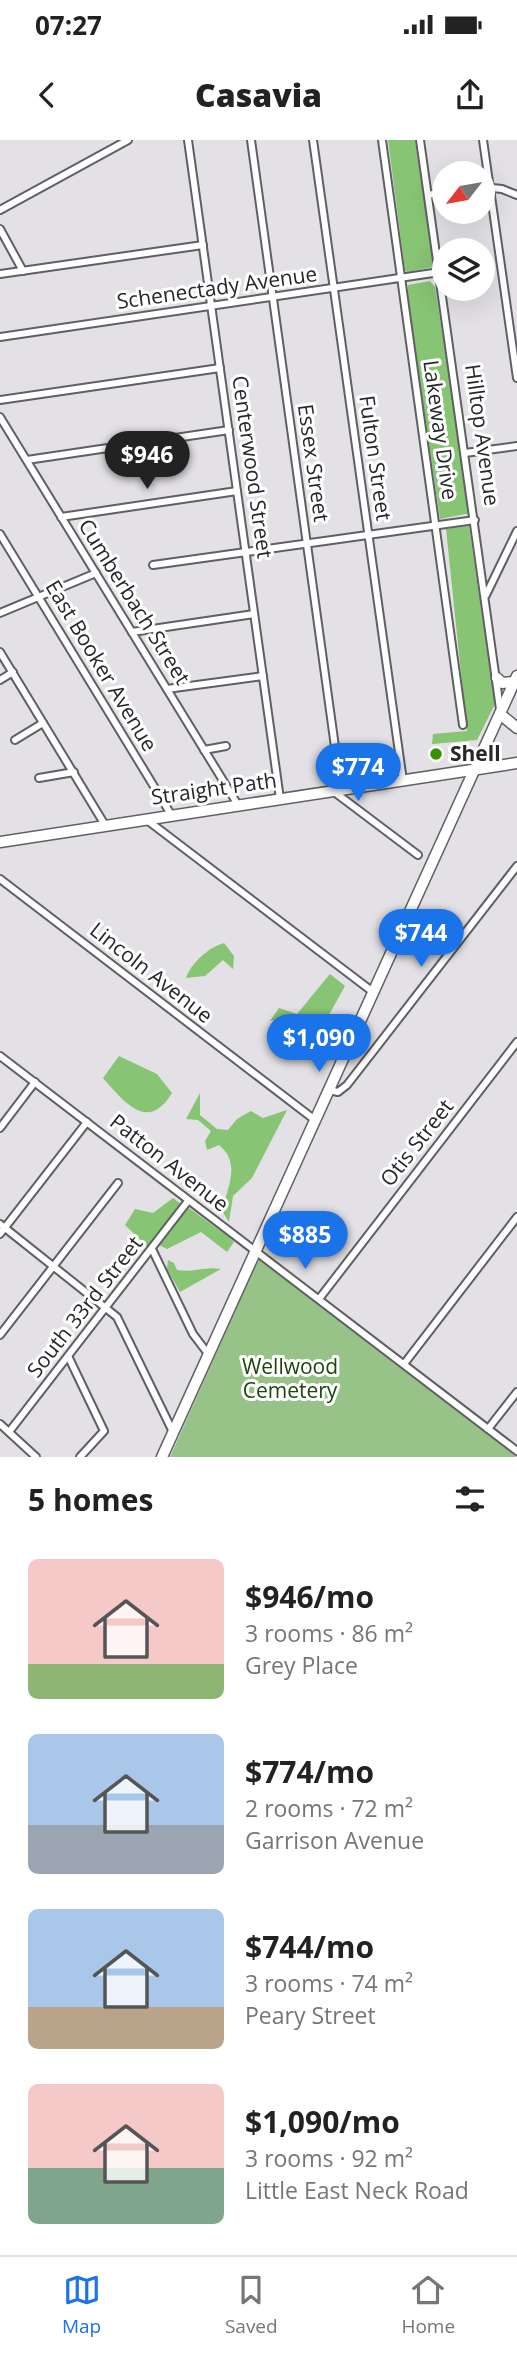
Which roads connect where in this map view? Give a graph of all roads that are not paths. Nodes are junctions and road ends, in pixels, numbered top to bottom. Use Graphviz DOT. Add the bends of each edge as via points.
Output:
graph roads {
  1 [pos="128,140"];
  2 [pos="188,140"];
  3 [pos="251,140"];
  4 [pos="313,140"];
  5 [pos="382,140"];
  6 [pos="420,140"];
  7 [pos="483,140"];
  8 [pos="484,161"];
  9 [pos="495,189"];
  10 [pos="432,194"];
  11 [pos="428,195"];
  12 [pos="517,195"];
  13 [pos="0,210"];
  14 [pos="492,224"];
  15 [pos="0,229"];
  16 [pos="435,238"];
  17 [pos="203,245"];
  18 [pos="23,271"];
  19 [pos="432,273"];
  20 [pos="0,274"];
  21 [pos="401,279"];
  22 [pos="334,288"];
  23 [pos="273,297"];
  24 [pos="444,301"];
  25 [pos="212,307"];
  26 [pos="0,337"];
  27 [pos="220,368"];
  28 [pos="517,378"];
  29 [pos="0,400"];
  30 [pos="0,417"];
  31 [pos="229,430"];
  32 [pos="517,446"];
  33 [pos="465,453"];
  34 [pos="27,460"];
  35 [pos="237,491"];
  36 [pos="61,517"];
  37 [pos="475,520"];
  38 [pos="436,526"];
  39 [pos="517,531"];
  40 [pos="0,534"];
  41 [pos="369,536"];
  42 [pos="307,544"];
  43 [pos="246,553"];
  44 [pos="153,565"];
  45 [pos="96,573"];
  46 [pos="38,597"];
  47 [pos="485,597"];
  48 [pos="0,613"];
  49 [pos="254,614"];
  50 [pos="132,632"];
  51 [pos="0,652"];
  52 [pos="13,672"];
  53 [pos="263,676"];
  54 [pos="497,678"];
  55 [pos="516,679"];
  56 [pos="0,680"];
  57 [pos="167,689"];
  58 [pos="500,714"];
  59 [pos="43,723"];
  60 [pos="463,725"];
  61 [pos="517,728"];
  62 [pos="15,740"];
  63 [pos="226,746"];
  64 [pos="204,750"];
  65 [pos="517,763"];
  66 [pos="473,770"];
  67 [pos="74,772"];
  68 [pos="38,778"];
  69 [pos="403,781"];
  70 [pos="337,790"];
  71 [pos="280,799"];
  72 [pos="238,805"];
  73 [pos="172,816"];
  74 [pos="145,819"];
  75 [pos="105,825"];
  76 [pos="0,842"];
  77 [pos="418,855"];
  78 [pos="517,866"];
  79 [pos="0,879"];
  80 [pos="373,992"];
  81 [pos="517,1042"];
  82 [pos="0,1056"];
  83 [pos="35,1083"];
  84 [pos="329,1090"];
  85 [pos="315,1120"];
  86 [pos="87,1122"];
  87 [pos="0,1128"];
  88 [pos="118,1183"];
  89 [pos="188,1201"];
  90 [pos="517,1217"];
  91 [pos="2,1229"];
  92 [pos="152,1249"];
  93 [pos="256,1251"];
  94 [pos="53,1265"];
  95 [pos="320,1298"];
  96 [pos="108,1308"];
  97 [pos="0,1335"];
  98 [pos="209,1355"];
  99 [pos="69,1358"];
  100 [pos="404,1364"];
  101 [pos="517,1392"];
  102 [pos="0,1424"];
  103 [pos="488,1429"];
  104 [pos="9,1432"];
  105 [pos="173,1433"];
  106 [pos="517,1451"];
  107 [pos="36,1457"];
  108 [pos="80,1457"];
  109 [pos="162,1457"];
  1 -- 13 [label="street"];
  2 -- 17 [label="street, Centerwood Street"];
  3 -- 23 [label="street, Essex Street"];
  4 -- 22 [label="street, Fulton Street"];
  5 -- 21 [label="street, Lakeway Drive"];
  6 -- 11 [label="street, Hilltop Avenue"];
  7 -- 8 [label="street"];
  9 -- 12 [label="street"];
  10 -- 11 [label="street"];
  11 -- 16 [label="street, Hilltop Avenue"];
  14 -- 28 [label="street"];
  15 -- 18 [label="street"];
  17 -- 18 [label="street"];
  17 -- 25 [label="street, Centerwood Street"];
  18 -- 20 [label="street"];
  19 -- 21 [label="street, Schenectady Avenue"];
  21 -- 22 [label="street, Schenectady Avenue"];
  21 -- 38 [label="street, Lakeway Drive"];
  22 -- 23 [label="street, Schenectady Avenue"];
  22 -- 41 [label="street, Fulton Street"];
  23 -- 25 [label="street, Schenectady Avenue"];
  23 -- 42 [label="street, Essex Street"];
  24 -- 33 [label="street, Hilltop Avenue"];
  25 -- 26 [label="street, Schenectady Avenue"];
  25 -- 27 [label="street, Centerwood Street"];
  27 -- 29 [label="street"];
  27 -- 31 [label="street, Centerwood Street"];
  30 -- 34 [label="street, Cumberbach Street"];
  31 -- 34 [label="street"];
  31 -- 35 [label="street, Centerwood Street"];
  32 -- 33 [label="street"];
  33 -- 37 [label="street, Hilltop Avenue"];
  34 -- 36 [label="street, Cumberbach Street"];
  35 -- 36 [label="street"];
  35 -- 43 [label="street, Centerwood Street"];
  36 -- 45 [label="street, Cumberbach Street"];
  37 -- 38 [label="street"];
  37 -- 47 [label="street, Hilltop Avenue"];
  38 -- 41 [label="street"];
  38 -- 60 [label="street, Lakeway Drive"];
  39 -- 47 [label="street"];
  40 -- 46 [label="street, East Booker Avenue"];
  41 -- 42 [label="street"];
  41 -- 69 [label="street, Fulton Street"];
  42 -- 43 [label="street"];
  42 -- 70 [label="street, Essex Street"];
  43 -- 44 [label="street"];
  43 -- 49 [label="street, Centerwood Street"];
  45 -- 46 [label="street"];
  45 -- 50 [label="street, Cumberbach Street"];
  46 -- 48 [label="street"];
  46 -- 73 [label="street, East Booker Avenue"];
  47 -- 54 [label="street, Hilltop Avenue"];
  49 -- 50 [label="street"];
  49 -- 53 [label="street, Centerwood Street"];
  50 -- 57 [label="street, Cumberbach Street"];
  51 -- 52 [label="street"];
  52 -- 56 [label="street"];
  52 -- 59 [label="street"];
  53 -- 57 [label="street"];
  53 -- 71 [label="street, Centerwood Street"];
  54 -- 55 [label="main road" via="502,683"];
  54 -- 58 [label="street, Hilltop Avenue"];
  55 -- 58 [label="main road"];
  57 -- 64 [label="street, Cumberbach Street"];
  58 -- 61 [label="main road"];
  58 -- 66 [label="main road"];
  59 -- 62 [label="street"];
  59 -- 67 [label="street"];
  63 -- 64 [label="street"];
  64 -- 72 [label="street, Cumberbach Street"];
  65 -- 66 [label="main road, Straight Path"];
  66 -- 69 [label="main road, Straight Path"];
  66 -- 80 [label="main road"];
  67 -- 68 [label="street"];
  67 -- 75 [label="street"];
  69 -- 70 [label="main road, Straight Path"];
  70 -- 71 [label="main road, Straight Path"];
  70 -- 77 [label="street"];
  71 -- 72 [label="main road, Straight Path"];
  72 -- 73 [label="main road, Straight Path"];
  73 -- 74 [label="main road, Straight Path"];
  74 -- 75 [label="main road, Straight Path"];
  74 -- 80 [label="street"];
  75 -- 76 [label="main road, Straight Path"];
  78 -- 84 [label="street" via="347,1085 338,1092"];
  79 -- 85 [label="street, Lincoln Avenue"];
  80 -- 84 [label="main road"];
  81 -- 95 [label="street, Otis Street"];
  82 -- 83 [label="street, Patton Avenue"];
  83 -- 86 [label="street, Patton Avenue"];
  83 -- 87 [label="street"];
  84 -- 85 [label="main road"];
  85 -- 93 [label="main road"];
  86 -- 89 [label="street, Patton Avenue"];
  86 -- 91 [label="street"];
  88 -- 94 [label="street"];
  89 -- 92 [label="street, South 33rd Street"];
  89 -- 93 [label="street, Patton Avenue"];
  90 -- 100 [label="street"];
  91 -- 94 [label="street"];
  92 -- 96 [label="street, South 33rd Street"];
  92 -- 98 [label="street" via="193,1334"];
  93 -- 95 [label="street, Patton Avenue"];
  93 -- 98 [label="main road"];
  94 -- 96 [label="street"];
  94 -- 97 [label="street"];
  95 -- 100 [label="street, Patton Avenue"];
  96 -- 99 [label="street, South 33rd Street"];
  96 -- 105 [label="street" via="117,1317"];
  98 -- 105 [label="main road"];
  99 -- 104 [label="street, South 33rd Street"];
  99 -- 108 [label="street" via="104,1431"];
  100 -- 103 [label="street, Patton Avenue"];
  101 -- 103 [label="street"];
  102 -- 104 [label="street"];
  103 -- 106 [label="street, Patton Avenue"];
  104 -- 107 [label="street"];
  105 -- 109 [label="main road"];
}
